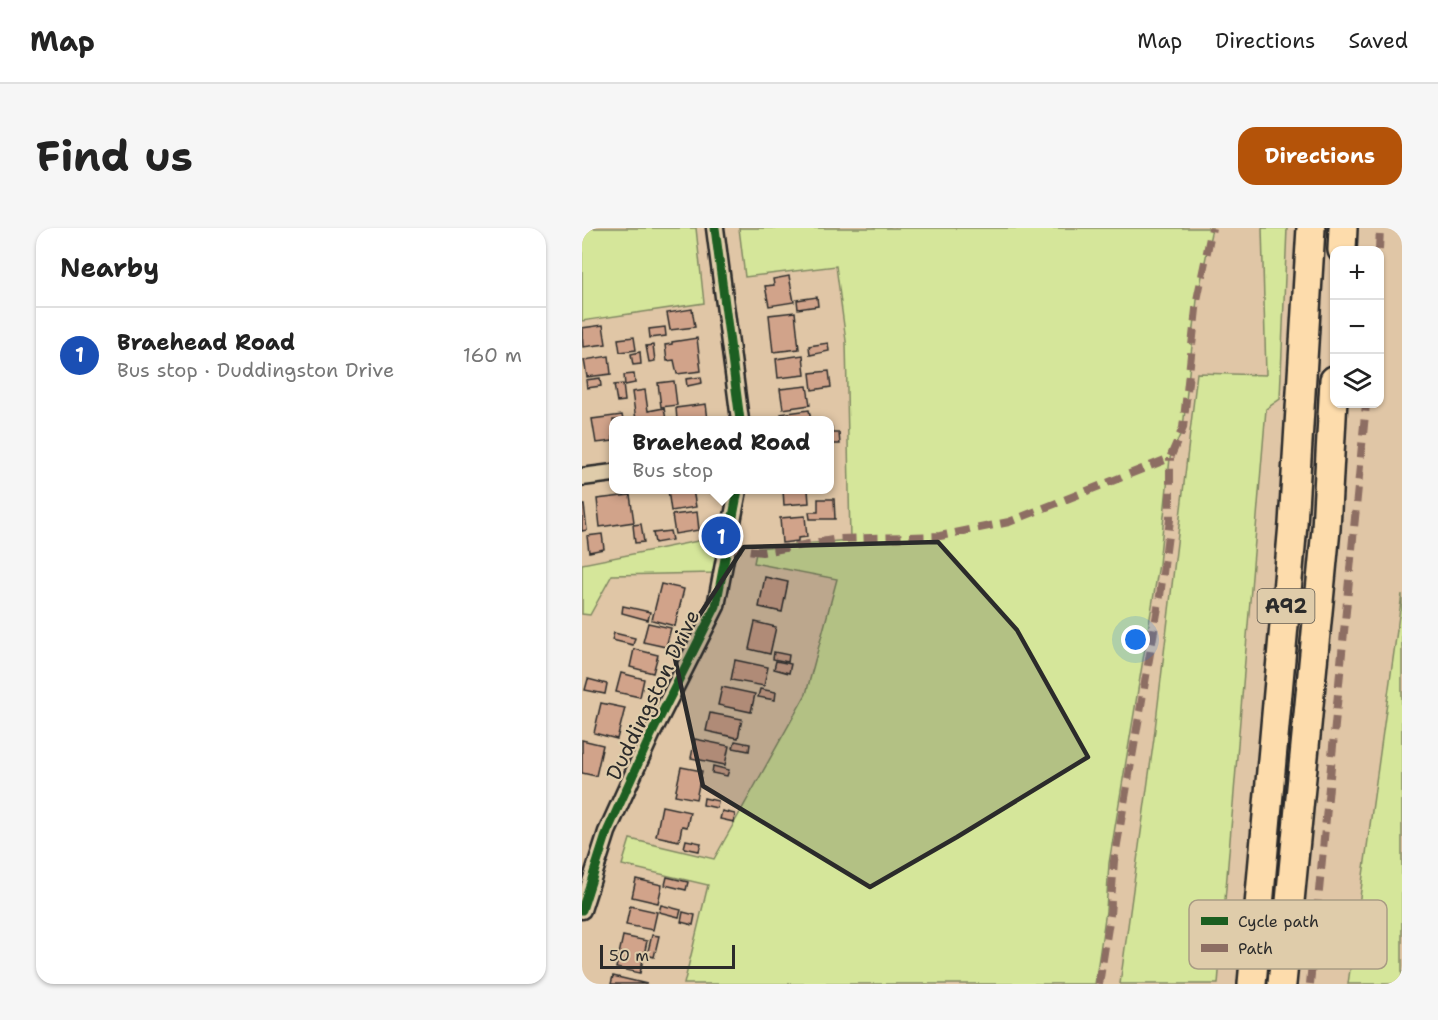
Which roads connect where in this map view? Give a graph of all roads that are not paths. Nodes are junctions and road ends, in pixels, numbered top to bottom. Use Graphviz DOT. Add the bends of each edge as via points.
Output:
graph roads {
  1 [pos="715,228"];
  2 [pos="1311,228"];
  3 [pos="1343,228"];
  4 [pos="1342,246"];
  5 [pos="1333,408"];
  6 [pos="739,416"];
  7 [pos="609,474"];
  8 [pos="582,477"];
  9 [pos="737,494"];
  10 [pos="1259,900"];
  11 [pos="1290,900"];
  12 [pos="582,910"];
  13 [pos="1253,969"];
  14 [pos="1283,969"];
  15 [pos="1252,984"];
  16 [pos="1282,984"];
  1 -- 6 [label="street"];
  2 -- 10 [label="highway, A92" via="1293,524"];
  3 -- 4 [label="highway"];
  5 -- 11 [label="highway, A92" via="1326,529"];
  7 -- 8 [label="street"];
  9 -- 12 [label="street, Duddingston Drive" via="716,606 607,832"];
  13 -- 15 [label="highway, A92"];
  14 -- 16 [label="highway, A92"];
}
